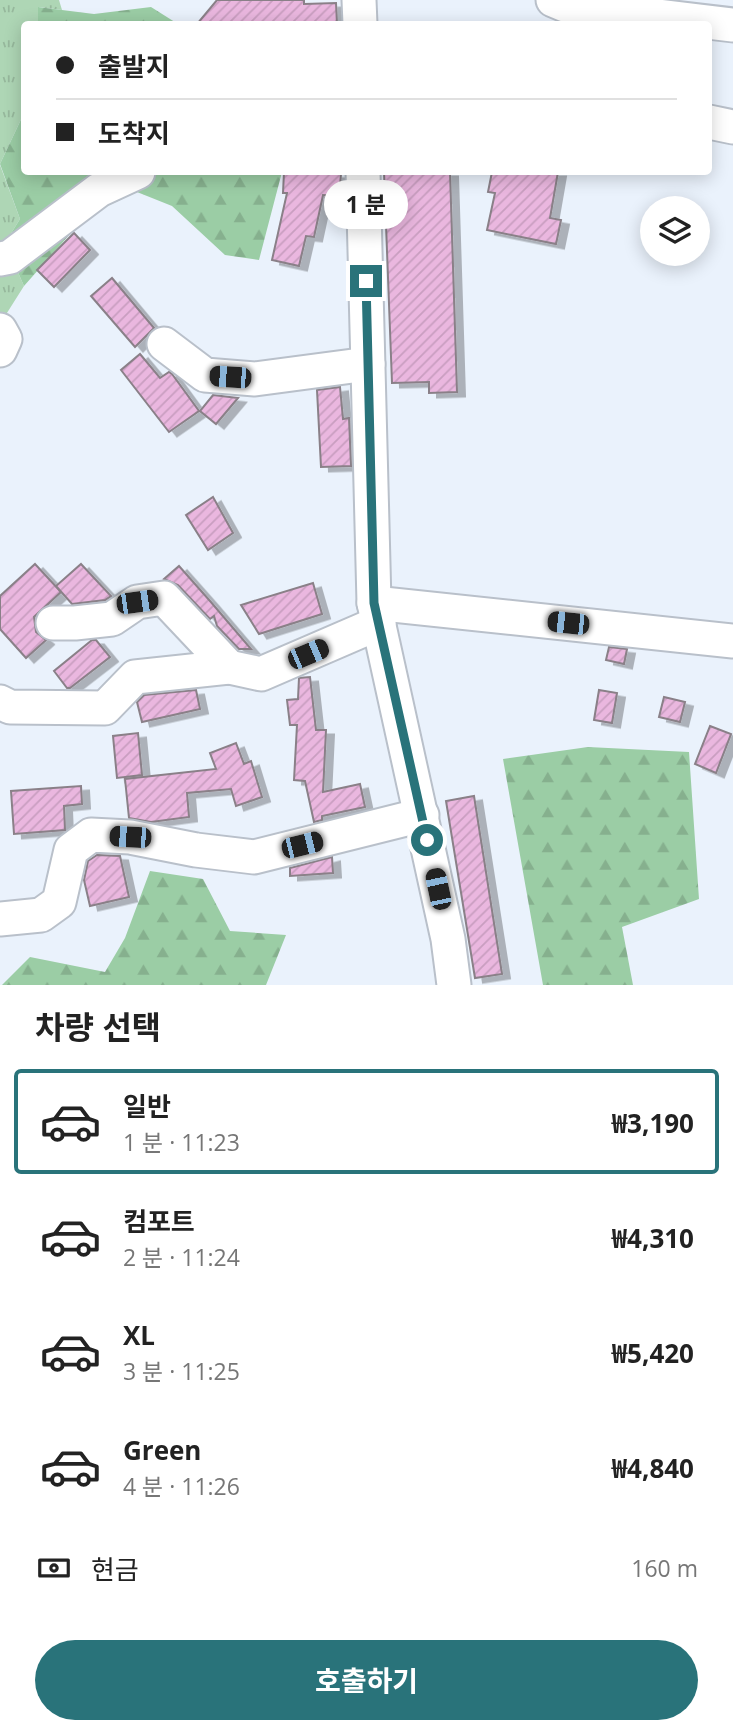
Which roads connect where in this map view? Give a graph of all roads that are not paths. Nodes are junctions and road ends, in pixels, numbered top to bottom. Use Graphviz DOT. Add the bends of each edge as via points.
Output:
graph roads {
  1 [pos="359,0"];
  2 [pos="554,0"];
  3 [pos="360,21"];
  4 [pos="699,21"];
  5 [pos="712,22"];
  6 [pos="733,25"];
  7 [pos="712,123"];
  8 [pos="733,127"];
  9 [pos="132,175"];
  10 [pos="363,175"];
  11 [pos="0,259"];
  12 [pos="0,330"];
  13 [pos="164,344"];
  14 [pos="0,350"];
  15 [pos="368,364"];
  16 [pos="377,613"];
  17 [pos="53,623"];
  18 [pos="733,641"];
  19 [pos="229,667"];
  20 [pos="0,702"];
  21 [pos="422,815"];
  22 [pos="0,919"];
  23 [pos="454,985"];
  1 -- 3 [label="street"];
  2 -- 4 [label="street"];
  5 -- 6 [label="street"];
  7 -- 8 [label="street"];
  9 -- 11 [label="street" via="99,190 10,257"];
  10 -- 15 [label="street"];
  12 -- 14 [label="street" via="5,339"];
  13 -- 15 [label="street" via="205,376 256,379"];
  15 -- 16 [label="street"];
  16 -- 18 [label="street"];
  16 -- 19 [label="street" via="261,674"];
  16 -- 21 [label="street"];
  17 -- 19 [label="street" via="112,619 137,602 164,598"];
  19 -- 20 [label="street" via="135,677 105,708 10,707"];
  21 -- 22 [label="street" via="254,857 92,835 71,850 59,902 41,915"];
  21 -- 23 [label="street"];
}
